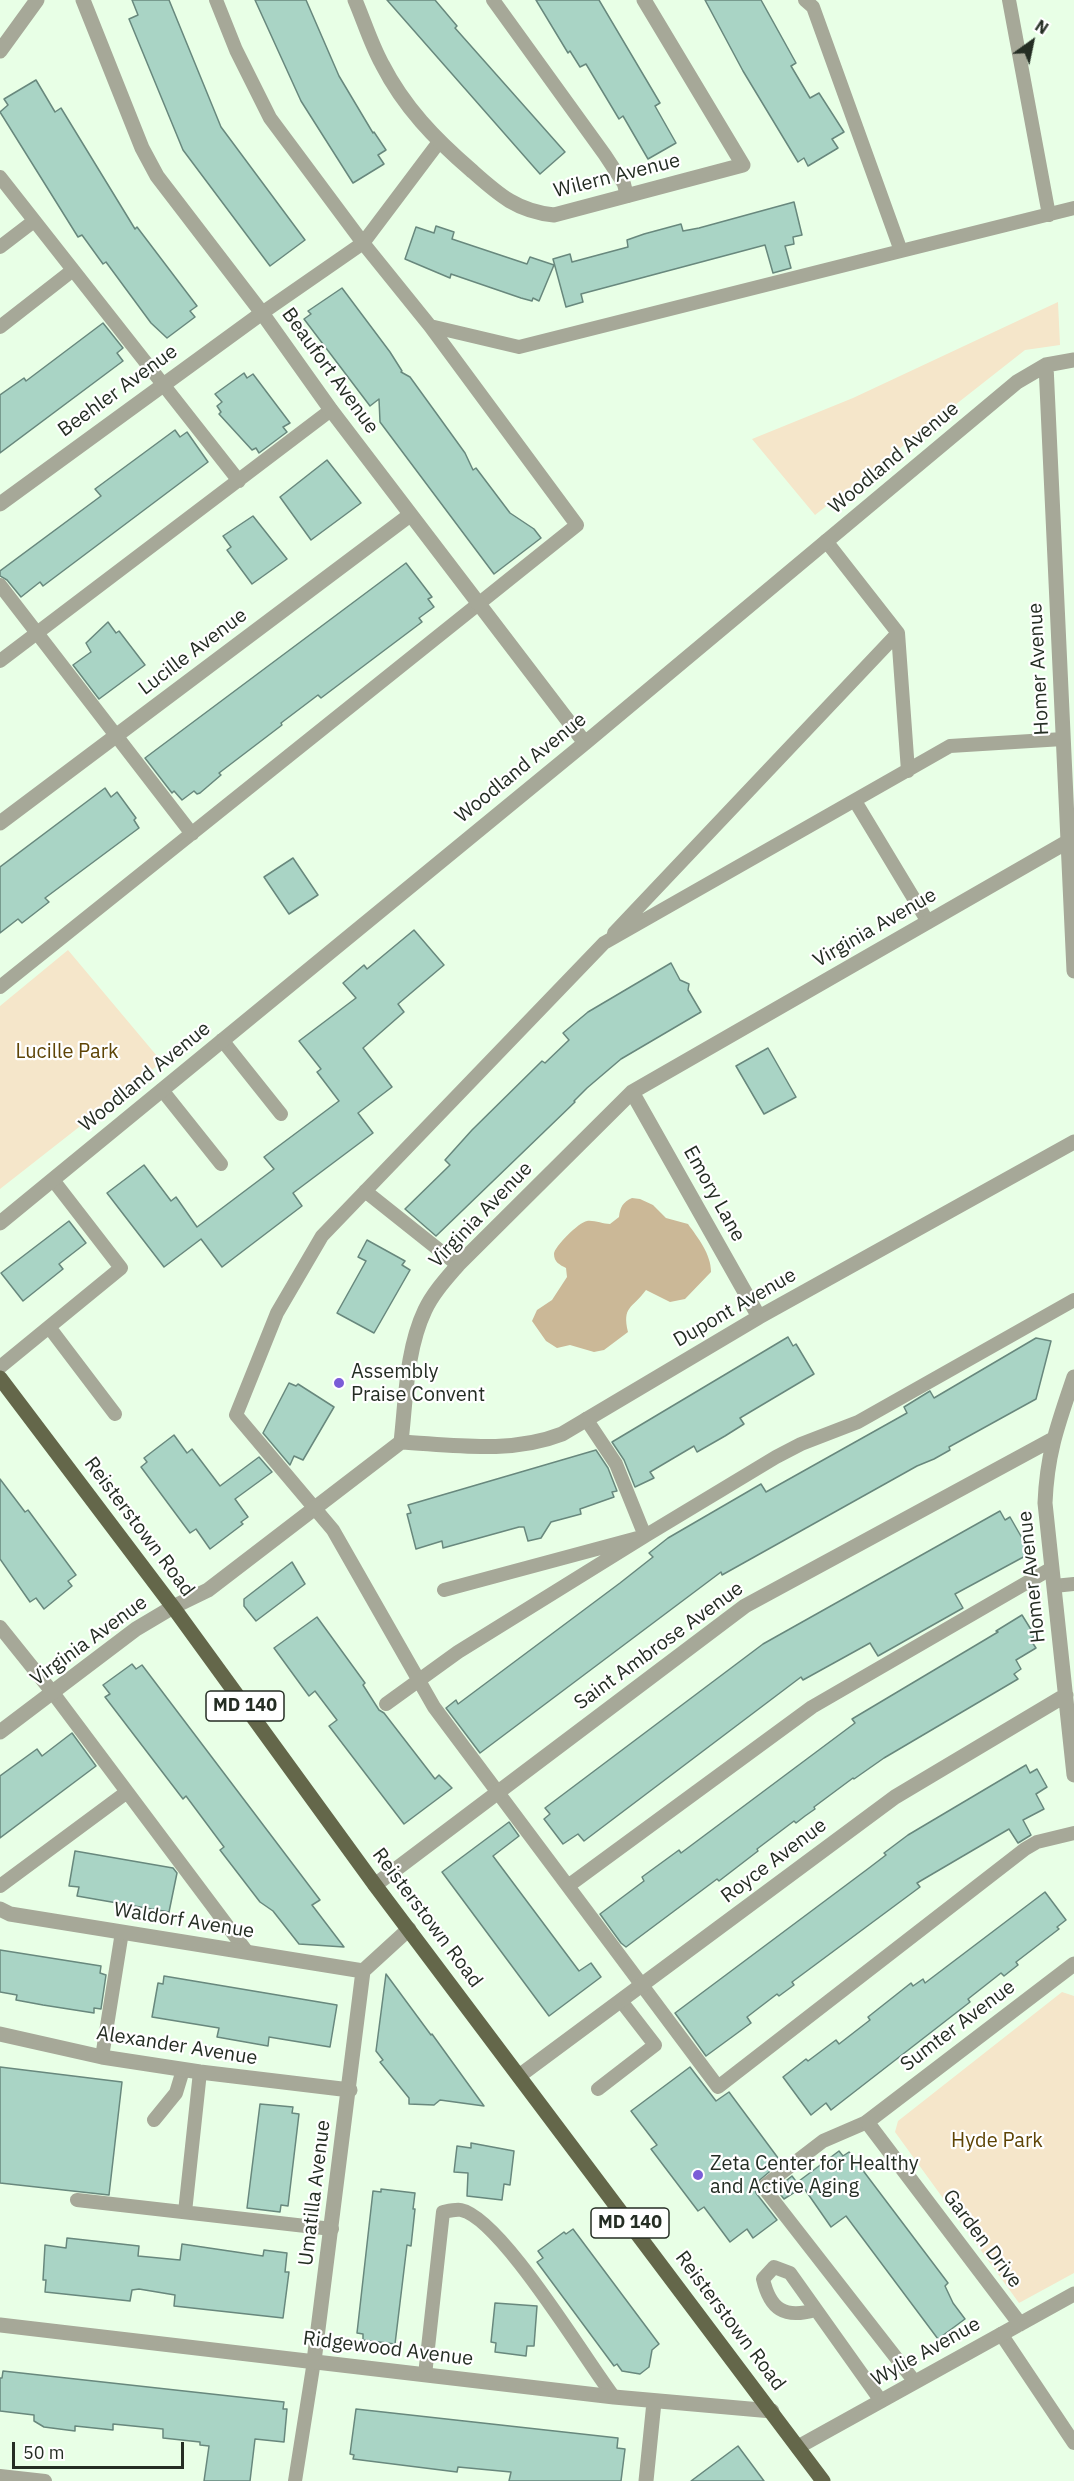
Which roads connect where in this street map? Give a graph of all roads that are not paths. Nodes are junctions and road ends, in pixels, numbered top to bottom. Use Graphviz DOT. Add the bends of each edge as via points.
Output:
graph roads {
  1 [pos="37,0"];
  2 [pos="83,0"];
  3 [pos="216,0"];
  4 [pos="356,0"];
  5 [pos="493,0"];
  6 [pos="644,0"];
  7 [pos="805,0"];
  8 [pos="1009,0"];
  9 [pos="0,51"];
  10 [pos="439,142"];
  11 [pos="0,177"];
  12 [pos="627,196"];
  13 [pos="1074,208"];
  14 [pos="1049,215"];
  15 [pos="34,221"];
  16 [pos="363,243"];
  17 [pos="0,247"];
  18 [pos="901,251"];
  19 [pos="73,270"];
  20 [pos="262,313"];
  21 [pos="430,326"];
  22 [pos="0,327"];
  23 [pos="1074,360"];
  24 [pos="1046,365"];
  25 [pos="162,385"];
  26 [pos="331,410"];
  27 [pos="238,481"];
  28 [pos="0,504"];
  29 [pos="410,515"];
  30 [pos="826,541"];
  31 [pos="0,585"];
  32 [pos="479,605"];
  33 [pos="38,633"];
  34 [pos="898,633"];
  35 [pos="0,661"];
  36 [pos="115,736"];
  37 [pos="1063,739"];
  38 [pos="585,743"];
  39 [pos="908,771"];
  40 [pos="855,801"];
  41 [pos="0,823"];
  42 [pos="192,834"];
  43 [pos="1071,842"];
  44 [pos="928,922"];
  45 [pos="604,944"];
  46 [pos="1074,971"];
  47 [pos="0,987"];
  48 [pos="222,1040"];
  49 [pos="162,1090"];
  50 [pos="632,1092"];
  51 [pos="281,1114"];
  52 [pos="1074,1142"];
  53 [pos="221,1164"];
  54 [pos="53,1180"];
  55 [pos="365,1191"];
  56 [pos="0,1223"];
  57 [pos="458,1265"];
  58 [pos="1074,1300"];
  59 [pos="759,1317"];
  60 [pos="49,1327"];
  61 [pos="0,1367"];
  62 [pos="1074,1377"];
  63 [pos="0,1378"];
  64 [pos="115,1414"];
  65 [pos="586,1419"];
  66 [pos="1053,1439"];
  67 [pos="401,1442"];
  68 [pos="317,1509"];
  69 [pos="645,1536"];
  70 [pos="1052,1568"];
  71 [pos="1074,1584"];
  72 [pos="1054,1586"];
  73 [pos="444,1590"];
  74 [pos="172,1607"];
  75 [pos="0,1627"];
  76 [pos="419,1679"];
  77 [pos="53,1693"];
  78 [pos="1069,1703"];
  79 [pos="386,1704"];
  80 [pos="0,1732"];
  81 [pos="1074,1775"];
  82 [pos="127,1792"];
  83 [pos="496,1793"];
  84 [pos="1074,1833"];
  85 [pos="375,1885"];
  86 [pos="0,1886"];
  87 [pos="568,1886"];
  88 [pos="0,1909"];
  89 [pos="409,1929"];
  90 [pos="122,1932"];
  91 [pos="247,1952"];
  92 [pos="1074,1964"];
  93 [pos="363,1971"];
  94 [pos="642,1985"];
  95 [pos="621,2001"];
  96 [pos="0,2034"];
  97 [pos="102,2057"];
  98 [pos="183,2070"];
  99 [pos="200,2072"];
  100 [pos="519,2076"];
  101 [pos="598,2089"];
  102 [pos="350,2090"];
  103 [pos="154,2120"];
  104 [pos="867,2122"];
  105 [pos="77,2199"];
  106 [pos="185,2212"];
  107 [pos="332,2229"];
  108 [pos="1074,2294"];
  109 [pos="815,2310"];
  110 [pos="1020,2324"];
  111 [pos="0,2325"];
  112 [pos="1001,2334"];
  113 [pos="315,2361"];
  114 [pos="425,2374"];
  115 [pos="915,2382"];
  116 [pos="614,2397"];
  117 [pos="881,2401"];
  118 [pos="654,2402"];
  119 [pos="772,2411"];
  120 [pos="1074,2444"];
  121 [pos="798,2447"];
  122 [pos="0,2476"];
  123 [pos="45,2481"];
  124 [pos="296,2481"];
  125 [pos="646,2481"];
  126 [pos="823,2481"];
  1 -- 9 [label="street"];
  2 -- 20 [label="street, Beaufort Avenue" via="149,164"];
  3 -- 16 [label="lane" via="270,118"];
  4 -- 10 [label="street, Wilern Avenue" via="381,63 418,119"];
  5 -- 12 [label="lane" via="605,155 624,184"];
  6 -- 12 [label="street, Wilern Avenue" via="743,165"];
  7 -- 18 [label="lane" via="813,8"];
  8 -- 14 [label="lane"];
  10 -- 12 [label="street, Wilern Avenue" via="499,195 535,213 569,213"];
  10 -- 16 [label="lane"];
  11 -- 15 [label="lane"];
  13 -- 14 [label="lane"];
  14 -- 18 [label="lane"];
  15 -- 17 [label="lane"];
  15 -- 19 [label="lane"];
  16 -- 20 [label="lane"];
  16 -- 21 [label="lane"];
  18 -- 21 [label="lane" via="519,347"];
  19 -- 22 [label="lane"];
  19 -- 25 [label="lane"];
  20 -- 25 [label="street, Beehler Avenue"];
  20 -- 26 [label="street, Beaufort Avenue"];
  21 -- 32 [label="lane" via="577,525"];
  23 -- 24 [label="street, Woodland Avenue"];
  24 -- 30 [label="street, Woodland Avenue" via="1017,382"];
  24 -- 37 [label="street, Homer Avenue"];
  25 -- 27 [label="lane"];
  25 -- 28 [label="street, Beehler Avenue"];
  26 -- 27 [label="lane"];
  26 -- 29 [label="street, Beaufort Avenue"];
  27 -- 33 [label="lane"];
  29 -- 32 [label="street, Beaufort Avenue"];
  29 -- 36 [label="street, Lucille Avenue"];
  30 -- 34 [label="lane"];
  30 -- 38 [label="street, Woodland Avenue"];
  31 -- 33 [label="lane"];
  32 -- 38 [label="street, Beaufort Avenue"];
  32 -- 42 [label="lane"];
  33 -- 35 [label="lane"];
  33 -- 36 [label="lane"];
  34 -- 39 [label="lane"];
  34 -- 45 [label="lane"];
  36 -- 41 [label="street, Lucille Avenue"];
  36 -- 42 [label="lane"];
  37 -- 39 [label="lane" via="950,746"];
  37 -- 43 [label="street, Homer Avenue"];
  38 -- 48 [label="street, Woodland Avenue"];
  39 -- 40 [label="lane"];
  40 -- 44 [label="lane"];
  40 -- 45 [label="lane"];
  42 -- 47 [label="lane"];
  43 -- 44 [label="street, Virginia Avenue"];
  43 -- 46 [label="street, Homer Avenue"];
  44 -- 50 [label="street, Virginia Avenue"];
  45 -- 55 [label="lane"];
  48 -- 49 [label="street, Woodland Avenue"];
  48 -- 51 [label="lane"];
  49 -- 53 [label="lane"];
  49 -- 54 [label="street, Woodland Avenue"];
  50 -- 57 [label="street, Virginia Avenue"];
  50 -- 59 [label="street, Emory Lane"];
  52 -- 59 [label="street, Dupont Avenue"];
  54 -- 56 [label="street, Woodland Avenue"];
  54 -- 60 [label="lane" via="121,1268"];
  55 -- 57 [label="lane"];
  55 -- 68 [label="lane" via="322,1236 297,1277 277,1313 236,1414"];
  57 -- 67 [label="street, Virginia Avenue" via="437,1290 417,1333"];
  58 -- 69 [label="lane" via="858,1422 776,1457"];
  59 -- 65 [label="street, Dupont Avenue"];
  60 -- 61 [label="lane"];
  60 -- 64 [label="lane"];
  62 -- 66 [label="street, Homer Avenue"];
  63 -- 74 [label="main road, Reisterstown Road / MD 140"];
  65 -- 67 [label="street, Dupont Avenue" via="562,1434 516,1446"];
  65 -- 69 [label="lane" via="616,1464"];
  66 -- 70 [label="street, Homer Avenue" via="1045,1503"];
  66 -- 83 [label="street, Saint Ambrose Avenue" via="745,1606"];
  67 -- 68 [label="street, Virginia Avenue"];
  68 -- 74 [label="street, Virginia Avenue" via="208,1590"];
  68 -- 76 [label="lane"];
  69 -- 73 [label="lane"];
  69 -- 76 [label="lane"];
  70 -- 72 [label="street, Homer Avenue"];
  70 -- 87 [label="lane" via="812,1707"];
  71 -- 72 [label="lane"];
  72 -- 78 [label="street, Homer Avenue"];
  74 -- 77 [label="street, Virginia Avenue" via="136,1629"];
  74 -- 85 [label="main road, Reisterstown Road / MD 140"];
  75 -- 77 [label="lane"];
  76 -- 79 [label="lane"];
  76 -- 83 [label="lane" via="434,1707"];
  77 -- 80 [label="street, Virginia Avenue"];
  77 -- 82 [label="lane"];
  78 -- 81 [label="street, Homer Avenue"];
  78 -- 94 [label="street, Royce Avenue" via="895,1797"];
  82 -- 86 [label="lane"];
  82 -- 91 [label="lane"];
  83 -- 85 [label="street, Saint Ambrose Avenue"];
  83 -- 87 [label="lane"];
  84 -- 94 [label="lane" via="1044,1839 1024,1849 718,2087"];
  85 -- 89 [label="main road, Reisterstown Road / MD 140"];
  87 -- 94 [label="lane"];
  88 -- 90 [label="street, Waldorf Avenue" via="10,1914"];
  89 -- 93 [label="street"];
  89 -- 100 [label="main road, Reisterstown Road / MD 140"];
  90 -- 91 [label="street, Waldorf Avenue"];
  90 -- 97 [label="lane"];
  91 -- 93 [label="street, Waldorf Avenue"];
  92 -- 104 [label="street, Sumter Avenue"];
  93 -- 102 [label="street, Umatilla Avenue"];
  94 -- 95 [label="street, Royce Avenue"];
  95 -- 100 [label="street, Royce Avenue"];
  95 -- 101 [label="lane" via="655,2045"];
  96 -- 97 [label="street, Alexander Avenue"];
  97 -- 98 [label="street, Alexander Avenue"];
  98 -- 99 [label="street, Alexander Avenue"];
  98 -- 103 [label="lane" via="176,2093"];
  99 -- 102 [label="street, Alexander Avenue"];
  99 -- 106 [label="lane"];
  100 -- 119 [label="main road, Reisterstown Road / MD 140"];
  102 -- 107 [label="street, Umatilla Avenue"];
  104 -- 110 [label="street, Garden Drive"];
  104 -- 115 [label="lane" via="823,2141 764,2187"];
  105 -- 106 [label="lane"];
  106 -- 107 [label="lane"];
  107 -- 113 [label="street, Umatilla Avenue"];
  108 -- 110 [label="street, Wylie Avenue"];
  109 -- 117 [label="lane"];
  110 -- 112 [label="street, Wylie Avenue"];
  111 -- 113 [label="street, Ridgewood Avenue"];
  112 -- 115 [label="street, Wylie Avenue"];
  112 -- 120 [label="lane"];
  113 -- 114 [label="street, Ridgewood Avenue"];
  113 -- 124 [label="lane, Umatilla Avenue"];
  114 -- 116 [label="street, Ridgewood Avenue"];
  114 -- 116 [label="lane" via="443,2212 461,2210 485,2224 496,2236 540,2290"];
  115 -- 117 [label="street, Wylie Avenue"];
  116 -- 118 [label="street, Ridgewood Avenue"];
  117 -- 121 [label="street, Wylie Avenue"];
  118 -- 119 [label="street, Ridgewood Avenue"];
  118 -- 125 [label="street"];
  119 -- 121 [label="main road, Reisterstown Road / MD 140"];
  121 -- 126 [label="main road, Reisterstown Road / MD 140"];
  122 -- 123 [label="lane"];
}
